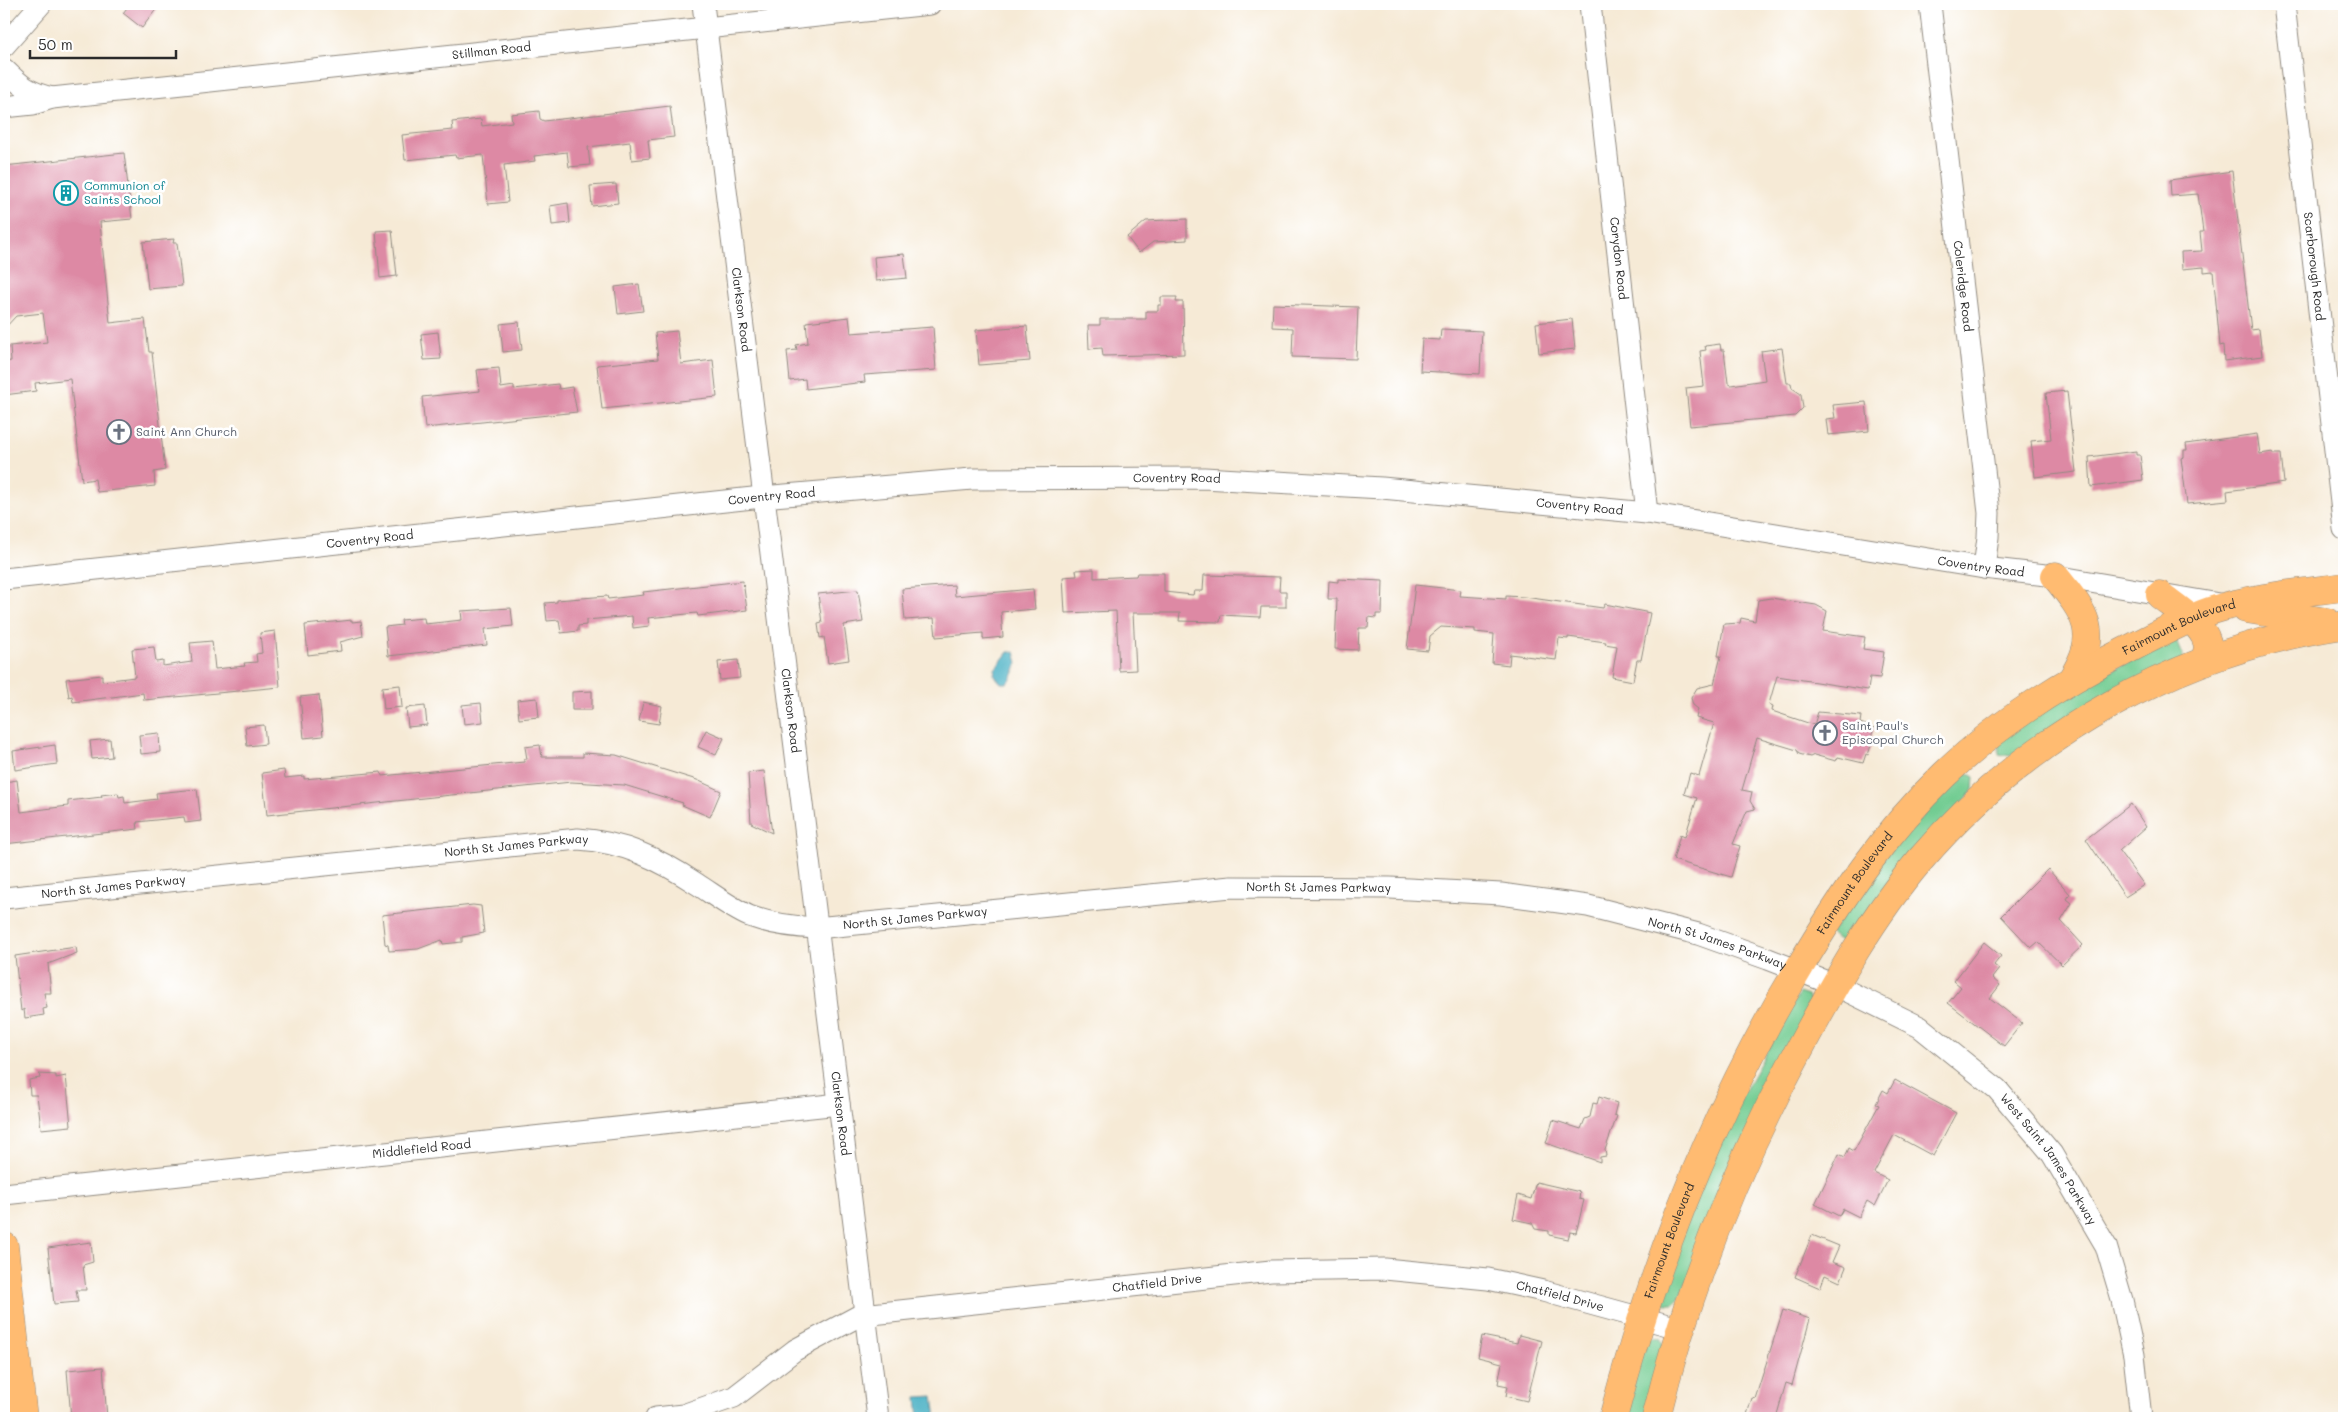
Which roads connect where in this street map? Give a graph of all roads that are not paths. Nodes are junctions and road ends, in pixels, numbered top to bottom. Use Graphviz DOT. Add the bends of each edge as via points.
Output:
graph roads {
  1 [pos="40,4"];
  2 [pos="703,4"];
  3 [pos="930,4"];
  4 [pos="1590,4"];
  5 [pos="1930,4"];
  6 [pos="2284,4"];
  7 [pos="706,29"];
  8 [pos="4,46"];
  9 [pos="4,69"];
  10 [pos="52,98"];
  11 [pos="4,107"];
  12 [pos="762,497"];
  13 [pos="1647,513"];
  14 [pos="2344,529"];
  15 [pos="1984,568"];
  16 [pos="2055,576"];
  17 [pos="4,579"];
  18 [pos="2344,587"];
  19 [pos="2160,595"];
  20 [pos="2227,606"];
  21 [pos="2190,619"];
  22 [pos="2344,624"];
  23 [pos="2204,661"];
  24 [pos="2072,680"];
  25 [pos="1975,748"];
  26 [pos="2001,780"];
  27 [pos="4,898"];
  28 [pos="816,928"];
  29 [pos="1798,970"];
  30 [pos="1835,985"];
  31 [pos="839,1104"];
  32 [pos="4,1194"];
  33 [pos="4,1246"];
  34 [pos="866,1312"];
  35 [pos="1642,1318"];
  36 [pos="1682,1329"];
  37 [pos="23,1418"];
  38 [pos="656,1418"];
  39 [pos="878,1418"];
  40 [pos="1613,1418"];
  41 [pos="1656,1418"];
  42 [pos="2141,1418"];
  1 -- 8 [label="street"];
  2 -- 7 [label="street, Clarkson Road"];
  3 -- 7 [label="street, Stillman Road"];
  4 -- 13 [label="street, Corydon Road"];
  5 -- 15 [label="street, Coleridge Road" via="1989,513"];
  6 -- 14 [label="street, Scarborough Road"];
  7 -- 10 [label="street, Stillman Road"];
  7 -- 12 [label="street, Clarkson Road"];
  9 -- 10 [label="street, Stillman Road" via="31,93"];
  10 -- 11 [label="street, Stillman Road"];
  12 -- 13 [label="street, Coventry Road" via="972,479 1204,478 1374,487"];
  12 -- 17 [label="street, Coventry Road"];
  12 -- 28 [label="street, Clarkson Road"];
  13 -- 15 [label="street, Coventry Road"];
  15 -- 16 [label="street, Coventry Road"];
  16 -- 19 [label="street, Coventry Road"];
  16 -- 24 [label="main road" via="2080,608 2088,630 2085,653"];
  18 -- 20 [label="main road, Fairmount Boulevard"];
  19 -- 20 [label="street, Coventry Road"];
  19 -- 21 [label="main road"];
  20 -- 21 [label="main road, Fairmount Boulevard"];
  20 -- 22 [label="main road, Coventry Road"];
  21 -- 23 [label="main road" via="2207,640"];
  21 -- 24 [label="main road, Fairmount Boulevard"];
  22 -- 23 [label="main road"];
  23 -- 26 [label="main road" via="2100,710 2046,744"];
  24 -- 25 [label="main road, Fairmount Boulevard" via="2024,709"];
  25 -- 26 [label="main road"];
  25 -- 29 [label="main road, Fairmount Boulevard" via="1943,776 1869,859 1835,907"];
  26 -- 30 [label="main road" via="1962,815 1920,860 1883,909"];
  27 -- 28 [label="street, North St James Parkway" via="578,839 615,844 646,854 748,915 775,924"];
  28 -- 29 [label="street, North St James Parkway" via="1231,887 1390,888 1501,894 1588,906 1698,934"];
  28 -- 31 [label="street, Clarkson Road"];
  29 -- 30 [label="street, North St James Parkway"];
  29 -- 35 [label="main road, Fairmount Boulevard" via="1756,1044 1714,1129 1673,1228"];
  30 -- 36 [label="main road" via="1788,1070 1741,1168"];
  30 -- 42 [label="street, West Saint James Parkway" via="1920,1027 1997,1090 2052,1154 2106,1246 2134,1354"];
  31 -- 32 [label="street, Middlefield Road"];
  31 -- 34 [label="street, Clarkson Road"];
  33 -- 37 [label="main road"];
  34 -- 35 [label="street, Chatfield Drive" via="875,1314 1270,1271 1385,1269 1488,1279"];
  34 -- 38 [label="street, Chatfield Drive" via="795,1350 734,1397 683,1415"];
  34 -- 39 [label="street, Clarkson Road"];
  35 -- 36 [label="street, Chatfield Drive"];
  35 -- 40 [label="main road, Fairmount Boulevard"];
  36 -- 41 [label="main road"];
}
